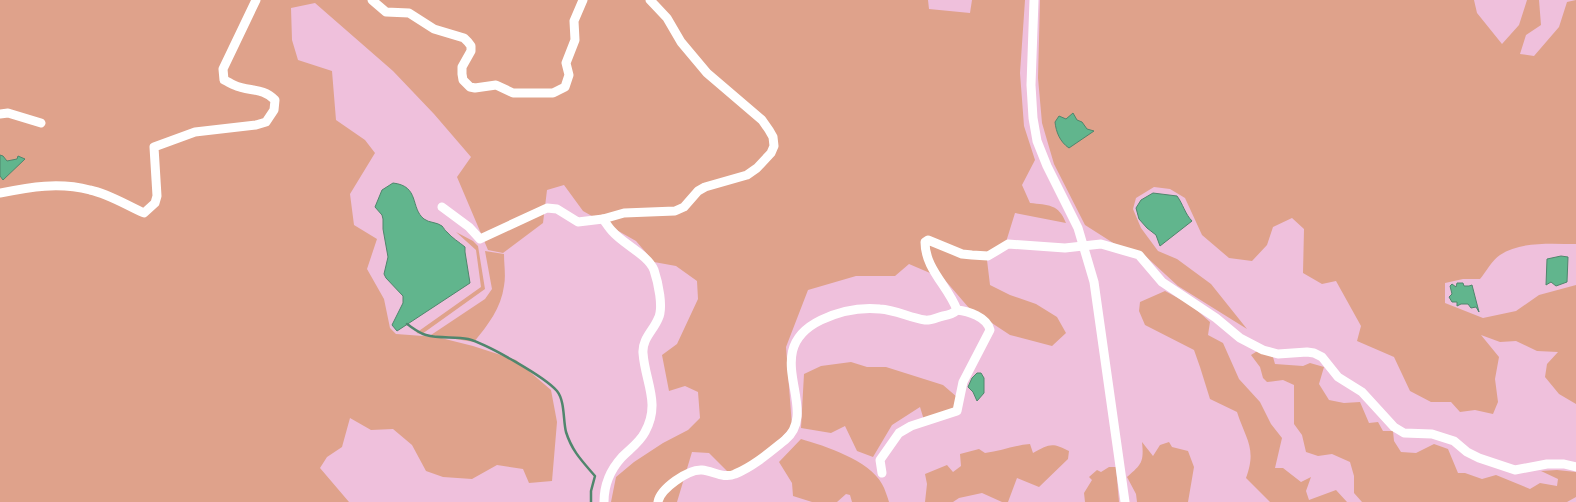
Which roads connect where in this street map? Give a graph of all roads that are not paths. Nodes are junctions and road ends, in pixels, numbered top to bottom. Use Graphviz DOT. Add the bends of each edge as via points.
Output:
graph roads {
  1 [pos="256,0"];
  2 [pos="372,0"];
  3 [pos="583,0"];
  4 [pos="650,0"];
  5 [pos="1034,0"];
  6 [pos="0,114"];
  7 [pos="41,123"];
  8 [pos="0,193"];
  9 [pos="442,207"];
  10 [pos="603,219"];
  11 [pos="1084,245"];
  12 [pos="957,310"];
  13 [pos="1576,467"];
  14 [pos="882,473"];
  15 [pos="604,502"];
  16 [pos="658,502"];
  17 [pos="1125,502"];
  1 -- 8 [label="street" via="223,70 224,80 235,86 262,91 275,100 274,110 266,122 195,132 154,147 157,196 155,203 144,213 90,190 62,185"];
  2 -- 3 [label="street" via="386,12 409,13 434,29 464,38 471,51 462,67 462,74 470,87 496,86 513,93 553,93 565,87 569,75 566,63 575,40 574,21"];
  4 -- 10 [label="street" via="707,73 762,120 773,137 774,146 771,153 747,175 705,187 676,212 624,213"];
  5 -- 11 [label="street" via="1033,118 1047,166"];
  6 -- 7 [label="street" via="8,113"];
  9 -- 10 [label="street" via="480,239 548,208 557,209 578,222"];
  10 -- 15 [label="street" via="653,269 661,313 643,352 652,394 650,420 638,442 612,471 606,484"];
  11 -- 12 [label="street" via="1065,248 1008,244 988,256 962,254 928,240 925,242 928,259"];
  11 -- 13 [label="street" via="1100,244 1140,255 1162,282 1240,338 1263,350 1278,354 1314,352 1338,377 1362,392 1394,427 1404,433 1432,434 1454,441 1479,458 1514,470 1547,464"];
  11 -- 17 [label="street" via="1094,282"];
  12 -- 14 [label="street" via="967,311 985,322 990,330 964,382 957,411 898,433 880,460"];
  12 -- 16 [label="street" via="953,314 926,320 881,309 841,311 810,326 790,355 797,410 791,435 766,456 735,474 728,476 694,471 671,484"];
}
